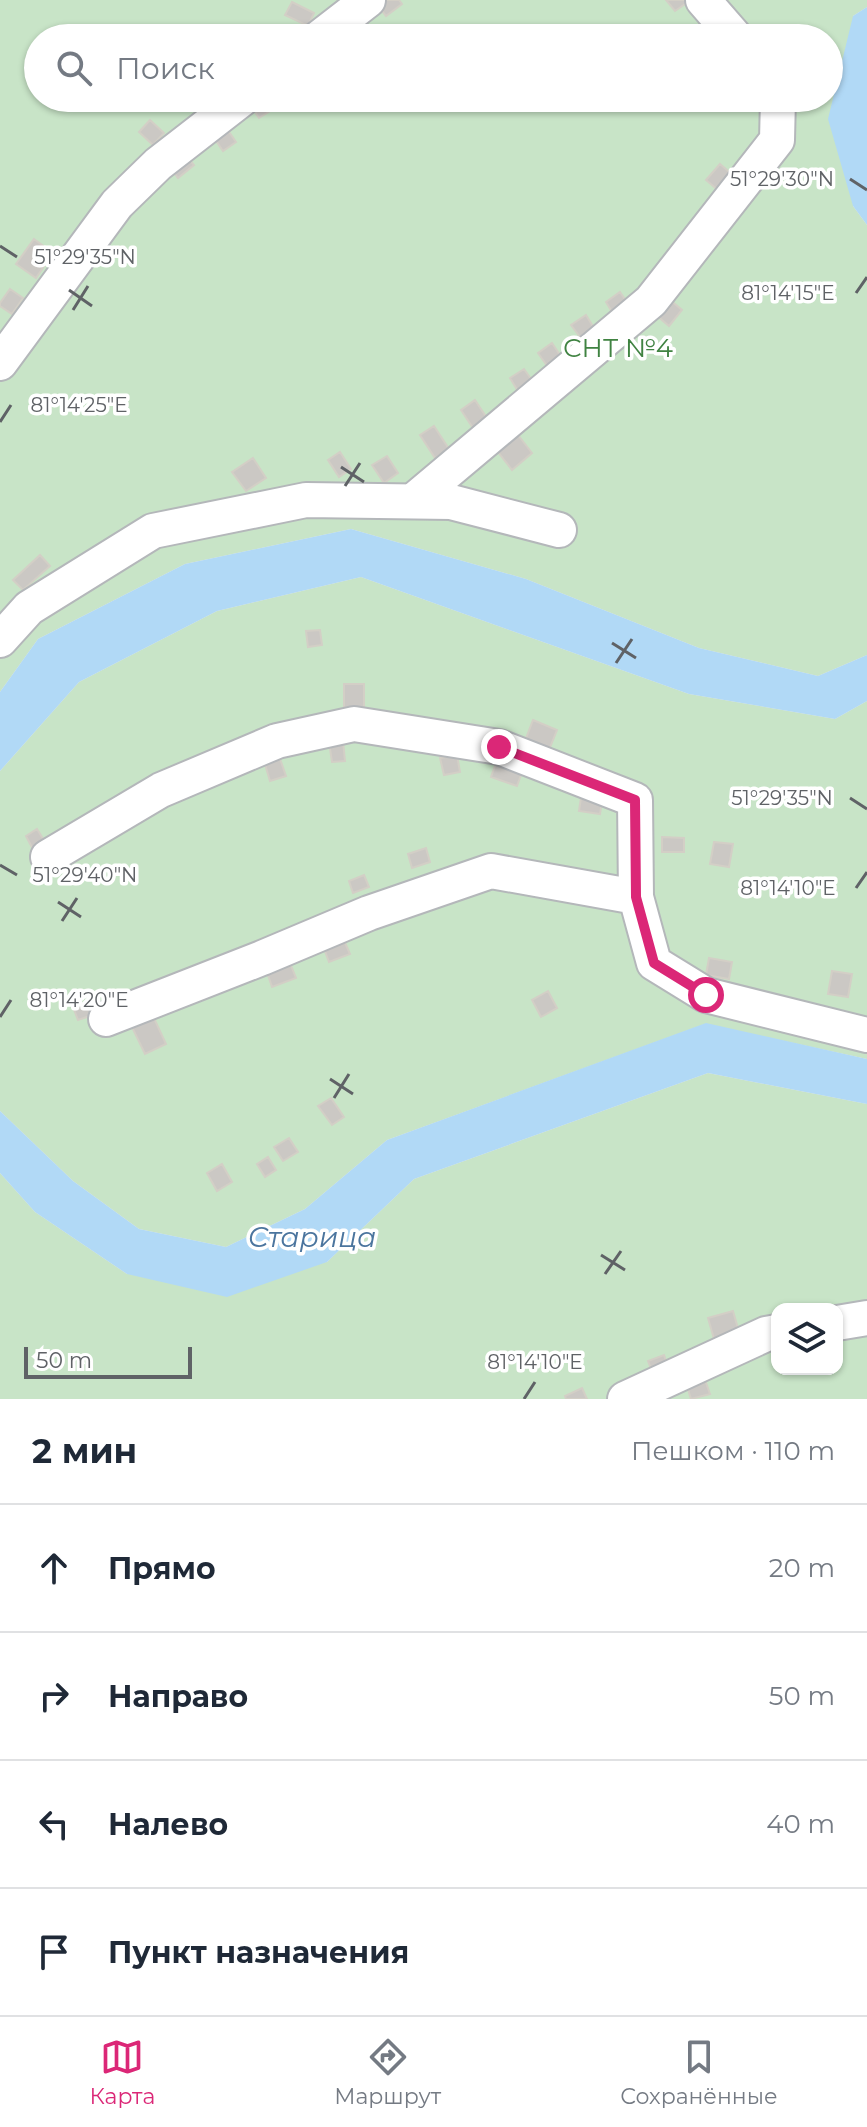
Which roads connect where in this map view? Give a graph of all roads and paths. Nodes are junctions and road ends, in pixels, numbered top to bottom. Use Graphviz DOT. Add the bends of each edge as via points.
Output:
graph roads {
  1 [pos="368,0"];
  2 [pos="703,0"];
  3 [pos="337,24"];
  4 [pos="724,24"];
  5 [pos="225,112"];
  6 [pos="778,112"];
  7 [pos="0,363"];
  8 [pos="414,500"];
  9 [pos="559,530"];
  10 [pos="0,640"];
  11 [pos="48,857"];
  12 [pos="636,897"];
  13 [pos="106,1019"];
  14 [pos="867,1035"];
  15 [pos="867,1318"];
  16 [pos="843,1322"];
  17 [pos="771,1333"];
  18 [pos="625,1399"];
  1 -- 3 [label="street"];
  2 -- 4 [label="street"];
  5 -- 7 [label="street" via="117,204"];
  6 -- 8 [label="street" via="777,140 651,301"];
  8 -- 9 [label="street" via="451,502"];
  8 -- 10 [label="street" via="306,500 153,531 29,608"];
  11 -- 12 [label="street" via="161,790 277,741 354,724 499,747 635,800"];
  12 -- 13 [label="street" via="491,871 369,913"];
  12 -- 14 [label="street" via="654,963 706,995"];
  15 -- 16 [label="street"];
  17 -- 18 [label="street"];
}
